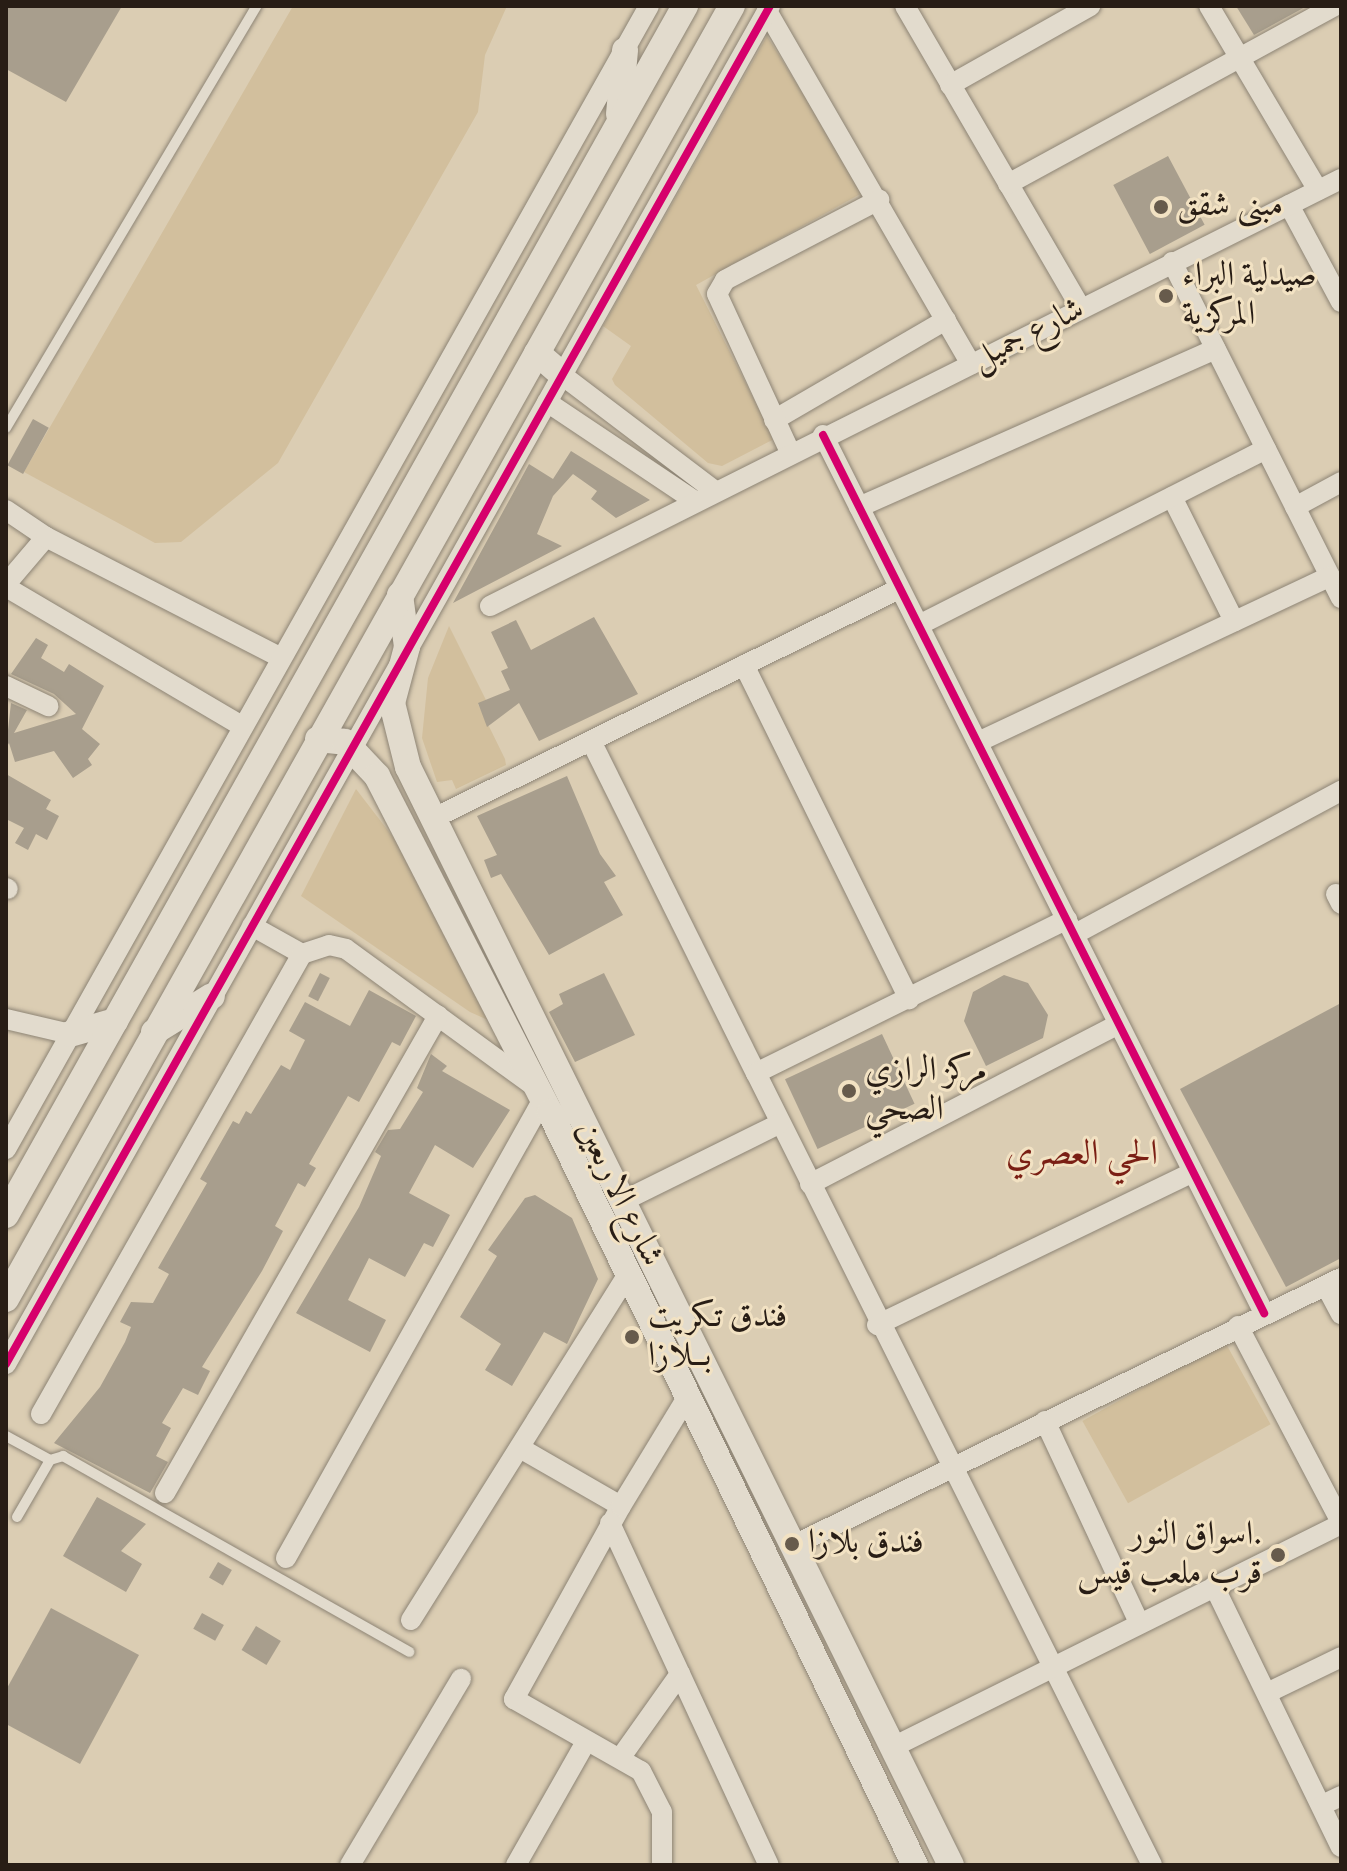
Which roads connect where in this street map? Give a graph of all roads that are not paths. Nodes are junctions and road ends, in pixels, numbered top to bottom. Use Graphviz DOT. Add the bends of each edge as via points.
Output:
graph roads {
  1 [pos="257,6"];
  2 [pos="649,6"];
  3 [pos="685,6"];
  4 [pos="732,6"];
  5 [pos="905,6"];
  6 [pos="1090,6"];
  7 [pos="1209,6"];
  8 [pos="1334,6"];
  9 [pos="768,8"];
  10 [pos="625,50"];
  11 [pos="1242,57"];
  12 [pos="950,85"];
  13 [pos="618,124"];
  14 [pos="1341,179"];
  15 [pos="1008,184"];
  16 [pos="1318,190"];
  17 [pos="879,200"];
  18 [pos="1289,205"];
  19 [pos="1172,262"];
  20 [pos="1341,302"];
  21 [pos="1080,307"];
  22 [pos="946,320"];
  23 [pos="1216,349"];
  24 [pos="537,353"];
  25 [pos="971,364"];
  26 [pos="562,375"];
  27 [pos="547,402"];
  28 [pos="774,420"];
  29 [pos="6,428"];
  30 [pos="823,435"];
  31 [pos="1266,449"];
  32 [pos="790,452"];
  33 [pos="1341,482"];
  34 [pos="715,491"];
  35 [pos="1172,497"];
  36 [pos="695,501"];
  37 [pos="859,507"];
  38 [pos="1295,507"];
  39 [pos="6,510"];
  40 [pos="46,537"];
  41 [pos="1330,576"];
  42 [pos="6,586"];
  43 [pos="899,589"];
  44 [pos="400,595"];
  45 [pos="1341,598"];
  46 [pos="490,606"];
  47 [pos="1234,621"];
  48 [pos="919,625"];
  49 [pos="407,647"];
  50 [pos="281,658"];
  51 [pos="744,665"];
  52 [pos="6,686"];
  53 [pos="48,706"];
  54 [pos="242,726"];
  55 [pos="318,739"];
  56 [pos="591,741"];
  57 [pos="978,742"];
  58 [pos="352,748"];
  59 [pos="1341,791"];
  60 [pos="434,818"];
  61 [pos="252,926"];
  62 [pos="1071,926"];
  63 [pos="302,954"];
  64 [pos="212,996"];
  65 [pos="909,999"];
  66 [pos="438,1016"];
  67 [pos="6,1019"];
  68 [pos="115,1021"];
  69 [pos="1117,1025"];
  70 [pos="70,1034"];
  71 [pos="151,1034"];
  72 [pos="756,1073"];
  73 [pos="544,1100"];
  74 [pos="575,1102"];
  75 [pos="779,1124"];
  76 [pos="6,1149"];
  77 [pos="1191,1173"];
  78 [pos="810,1184"];
  79 [pos="623,1201"];
  80 [pos="6,1215"];
  81 [pos="626,1277"];
  82 [pos="1334,1282"];
  83 [pos="6,1299"];
  84 [pos="1264,1313"];
  85 [pos="1341,1314"];
  86 [pos="877,1325"];
  87 [pos="1238,1326"];
  88 [pos="6,1364"];
  89 [pos="686,1399"];
  90 [pos="41,1414"];
  91 [pos="1045,1421"];
  92 [pos="6,1436"];
  93 [pos="520,1448"];
  94 [pos="50,1460"];
  95 [pos="951,1468"];
  96 [pos="165,1493"];
  97 [pos="616,1514"];
  98 [pos="17,1517"];
  99 [pos="1341,1523"];
  100 [pos="794,1545"];
  101 [pos="286,1558"];
  102 [pos="1214,1586"];
  103 [pos="411,1620"];
  104 [pos="1139,1623"];
  105 [pos="409,1652"];
  106 [pos="1341,1657"];
  107 [pos="1056,1664"];
  108 [pos="680,1674"];
  109 [pos="461,1679"];
  110 [pos="1267,1693"];
  111 [pos="586,1742"];
  112 [pos="893,1747"];
  113 [pos="621,1757"];
  114 [pos="1341,1796"];
  115 [pos="1322,1805"];
  116 [pos="1341,1847"];
  117 [pos="350,1865"];
  118 [pos="516,1865"];
  119 [pos="662,1865"];
  120 [pos="769,1865"];
  121 [pos="915,1865"];
  122 [pos="951,1865"];
  123 [pos="1152,1865"];
  1 -- 29 [label="lane"];
  2 -- 10 [label="street"];
  3 -- 13 [label="main road"];
  4 -- 24 [label="main road"];
  5 -- 12 [label="street"];
  6 -- 12 [label="street"];
  7 -- 11 [label="street"];
  8 -- 11 [label="street"];
  9 -- 17 [label="street"];
  9 -- 26 [label="street"];
  10 -- 13 [label="main road"];
  10 -- 50 [label="street"];
  11 -- 15 [label="street"];
  11 -- 16 [label="street"];
  12 -- 15 [label="street"];
  13 -- 68 [label="main road"];
  14 -- 16 [label="street, شارع جميل"];
  15 -- 21 [label="street"];
  16 -- 18 [label="street, شارع جميل"];
  17 -- 22 [label="street"];
  17 -- 28 [label="street" via="725,280 717,294"];
  18 -- 19 [label="street, شارع جميل"];
  18 -- 20 [label="street"];
  19 -- 21 [label="street, شارع جميل"];
  19 -- 23 [label="street"];
  21 -- 25 [label="street, شارع جميل"];
  22 -- 25 [label="street"];
  22 -- 28 [label="street"];
  23 -- 31 [label="street"];
  23 -- 37 [label="street"];
  24 -- 26 [label="main road"];
  24 -- 44 [label="main road"];
  25 -- 30 [label="street, شارع جميل"];
  26 -- 27 [label="street"];
  26 -- 34 [label="street"];
  27 -- 36 [label="street"];
  27 -- 49 [label="street"];
  28 -- 32 [label="street"];
  30 -- 32 [label="street, شارع جميل"];
  30 -- 37 [label="street"];
  31 -- 35 [label="street"];
  31 -- 38 [label="street"];
  32 -- 34 [label="street, شارع جميل"];
  33 -- 38 [label="street"];
  34 -- 36 [label="street, شارع جميل"];
  35 -- 47 [label="street"];
  35 -- 48 [label="street"];
  36 -- 46 [label="street, شارع جميل"];
  37 -- 43 [label="street"];
  38 -- 41 [label="street"];
  39 -- 40 [label="street"];
  40 -- 42 [label="street"];
  40 -- 50 [label="street"];
  41 -- 45 [label="street"];
  41 -- 47 [label="street"];
  42 -- 54 [label="street"];
  43 -- 48 [label="street"];
  43 -- 51 [label="street"];
  44 -- 49 [label="main road, شارع الاربعين"];
  44 -- 55 [label="main road"];
  47 -- 57 [label="street"];
  48 -- 57 [label="street"];
  49 -- 58 [label="street"];
  49 -- 60 [label="main road, شارع الاربعين" via="395,688 394,723"];
  50 -- 54 [label="street"];
  51 -- 56 [label="street"];
  51 -- 65 [label="street"];
  52 -- 53 [label="street"];
  54 -- 70 [label="street"];
  55 -- 58 [label="main road"];
  55 -- 71 [label="main road"];
  56 -- 60 [label="street"];
  56 -- 72 [label="street"];
  57 -- 62 [label="street"];
  58 -- 61 [label="street"];
  58 -- 73 [label="main road, شارع الاربعين" via="377,776"];
  59 -- 62 [label="street"];
  60 -- 74 [label="main road, شارع الاربعين"];
  61 -- 63 [label="street"];
  61 -- 64 [label="street"];
  62 -- 65 [label="street"];
  62 -- 69 [label="street"];
  63 -- 66 [label="street" via="338,945"];
  63 -- 90 [label="street"];
  64 -- 71 [label="main road"];
  64 -- 88 [label="street"];
  65 -- 72 [label="street"];
  66 -- 73 [label="street"];
  66 -- 96 [label="street"];
  67 -- 70 [label="street"];
  68 -- 70 [label="main road"];
  68 -- 80 [label="main road"];
  69 -- 77 [label="street"];
  69 -- 78 [label="street"];
  70 -- 76 [label="street"];
  71 -- 83 [label="main road"];
  72 -- 75 [label="street"];
  73 -- 74 [label="main road"];
  73 -- 81 [label="main road, شارع الاربعين"];
  73 -- 101 [label="street"];
  74 -- 79 [label="main road, شارع الاربعين"];
  75 -- 78 [label="street"];
  75 -- 79 [label="street"];
  77 -- 84 [label="street"];
  77 -- 86 [label="street"];
  78 -- 86 [label="street"];
  79 -- 100 [label="main road, شارع الاربعين"];
  81 -- 89 [label="main road, شارع الاربعين"];
  81 -- 93 [label="street"];
  82 -- 84 [label="street"];
  82 -- 85 [label="street"];
  84 -- 87 [label="street"];
  86 -- 95 [label="street"];
  87 -- 91 [label="street"];
  87 -- 99 [label="street"];
  89 -- 97 [label="street"];
  89 -- 121 [label="main road, شارع الاربعين"];
  91 -- 95 [label="street"];
  91 -- 104 [label="street"];
  92 -- 94 [label="lane"];
  93 -- 97 [label="street"];
  93 -- 103 [label="street"];
  94 -- 98 [label="lane"];
  94 -- 105 [label="lane" via="63,1456"];
  95 -- 100 [label="street"];
  95 -- 107 [label="street" via="960,1473"];
  97 -- 108 [label="street"];
  97 -- 111 [label="street" via="514,1699"];
  99 -- 102 [label="street"];
  100 -- 112 [label="main road, شارع الاربعين"];
  102 -- 104 [label="street"];
  102 -- 110 [label="street"];
  104 -- 107 [label="street"];
  106 -- 110 [label="street"];
  107 -- 112 [label="street"];
  107 -- 123 [label="street"];
  108 -- 113 [label="street"];
  108 -- 120 [label="street"];
  109 -- 117 [label="street"];
  110 -- 115 [label="street"];
  111 -- 113 [label="street"];
  111 -- 118 [label="street"];
  112 -- 122 [label="main road, شارع الاربعين"];
  113 -- 119 [label="street" via="641,1771 662,1812"];
  114 -- 115 [label="street"];
  115 -- 116 [label="street"];
}
